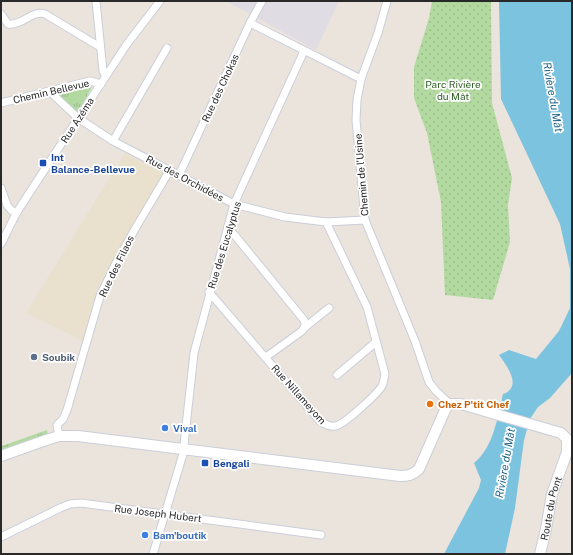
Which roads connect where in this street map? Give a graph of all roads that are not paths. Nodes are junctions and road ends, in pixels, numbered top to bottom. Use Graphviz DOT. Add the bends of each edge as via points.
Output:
graph roads {
  1 [pos="96,1"];
  2 [pos="160,1"];
  3 [pos="262,1"];
  4 [pos="387,1"];
  5 [pos="1,14"];
  6 [pos="250,23"];
  7 [pos="100,47"];
  8 [pos="167,48"];
  9 [pos="304,51"];
  10 [pos="106,76"];
  11 [pos="361,79"];
  12 [pos="101,84"];
  13 [pos="49,91"];
  14 [pos="1,103"];
  15 [pos="78,118"];
  16 [pos="113,141"];
  17 [pos="170,170"];
  18 [pos="179,175"];
  19 [pos="1,188"];
  20 [pos="234,204"];
  21 [pos="17,212"];
  22 [pos="364,220"];
  23 [pos="326,222"];
  24 [pos="228,227"];
  25 [pos="1,244"];
  26 [pos="209,292"];
  27 [pos="329,308"];
  28 [pos="304,328"];
  29 [pos="376,342"];
  30 [pos="266,358"];
  31 [pos="337,375"];
  32 [pos="450,404"];
  33 [pos="59,436"];
  34 [pos="567,436"];
  35 [pos="184,450"];
  36 [pos="1,456"];
  37 [pos="165,514"];
  38 [pos="321,535"];
  39 [pos="1,538"];
  40 [pos="153,554"];
  41 [pos="540,554"];
  1 -- 7 [label="street"];
  2 -- 10 [label="street, Rue Azéma" via="137,29"];
  3 -- 6 [label="street, Rue des Chokas"];
  4 -- 11 [label="street, Chemin de l'Usine"];
  5 -- 7 [label="street" via="8,24 14,25 37,13 45,14"];
  6 -- 9 [label="street"];
  6 -- 18 [label="street, Rue des Chokas"];
  7 -- 10 [label="street"];
  8 -- 16 [label="street"];
  9 -- 11 [label="street"];
  9 -- 20 [label="street, Rue des Eucalyptus"];
  10 -- 12 [label="street, Rue Azéma"];
  11 -- 22 [label="street, Chemin de l'Usine" via="356,120"];
  12 -- 13 [label="street, Chemin Bellevue" via="90,81"];
  12 -- 15 [label="street, Rue Azéma"];
  13 -- 14 [label="street, Chemin Bellevue"];
  13 -- 15 [label="street, Rue des Orchidées"];
  15 -- 16 [label="street, Rue des Orchidées"];
  15 -- 21 [label="street, Rue Azéma"];
  16 -- 17 [label="street, Rue des Orchidées"];
  17 -- 18 [label="street, Rue des Orchidées"];
  17 -- 33 [label="street, Rue des Filaos" via="134,229 100,296 67,410 57,425"];
  18 -- 20 [label="street, Rue des Orchidées"];
  19 -- 21 [label="street" via="7,205 12,211"];
  20 -- 23 [label="street, Rue des Orchidées" via="285,217"];
  20 -- 24 [label="street, Rue des Eucalyptus"];
  21 -- 25 [label="street, Rue Azéma"];
  22 -- 23 [label="street, Rue des Orchidées"];
  22 -- 32 [label="street, Chemin de l'Usine" via="429,382"];
  23 -- 29 [label="street, Rue Nillameyom" via="367,307"];
  24 -- 26 [label="street, Rue des Eucalyptus"];
  24 -- 28 [label="street" via="304,320"];
  26 -- 30 [label="street, Rue Nillameyom"];
  26 -- 35 [label="street, Rue des Eucalyptus" via="194,353"];
  27 -- 28 [label="street"];
  28 -- 30 [label="street"];
  29 -- 30 [label="street, Rue Nillameyom" via="384,374 383,384 377,393 335,426 327,426 320,422"];
  29 -- 31 [label="street"];
  32 -- 34 [label="main road" via="470,406"];
  32 -- 35 [label="main road" via="419,469 408,476"];
  33 -- 35 [label="main road" via="78,436"];
  33 -- 36 [label="main road"];
  34 -- 41 [label="main road, Route du Pont" via="567,452 552,494"];
  35 -- 37 [label="street, Rue des Eucalyptus"];
  37 -- 38 [label="street, Rue Joseph Hubert"];
  37 -- 39 [label="street, Rue Joseph Hubert" via="81,503 70,504"];
  37 -- 40 [label="street, Rue des Eucalyptus"];
}
